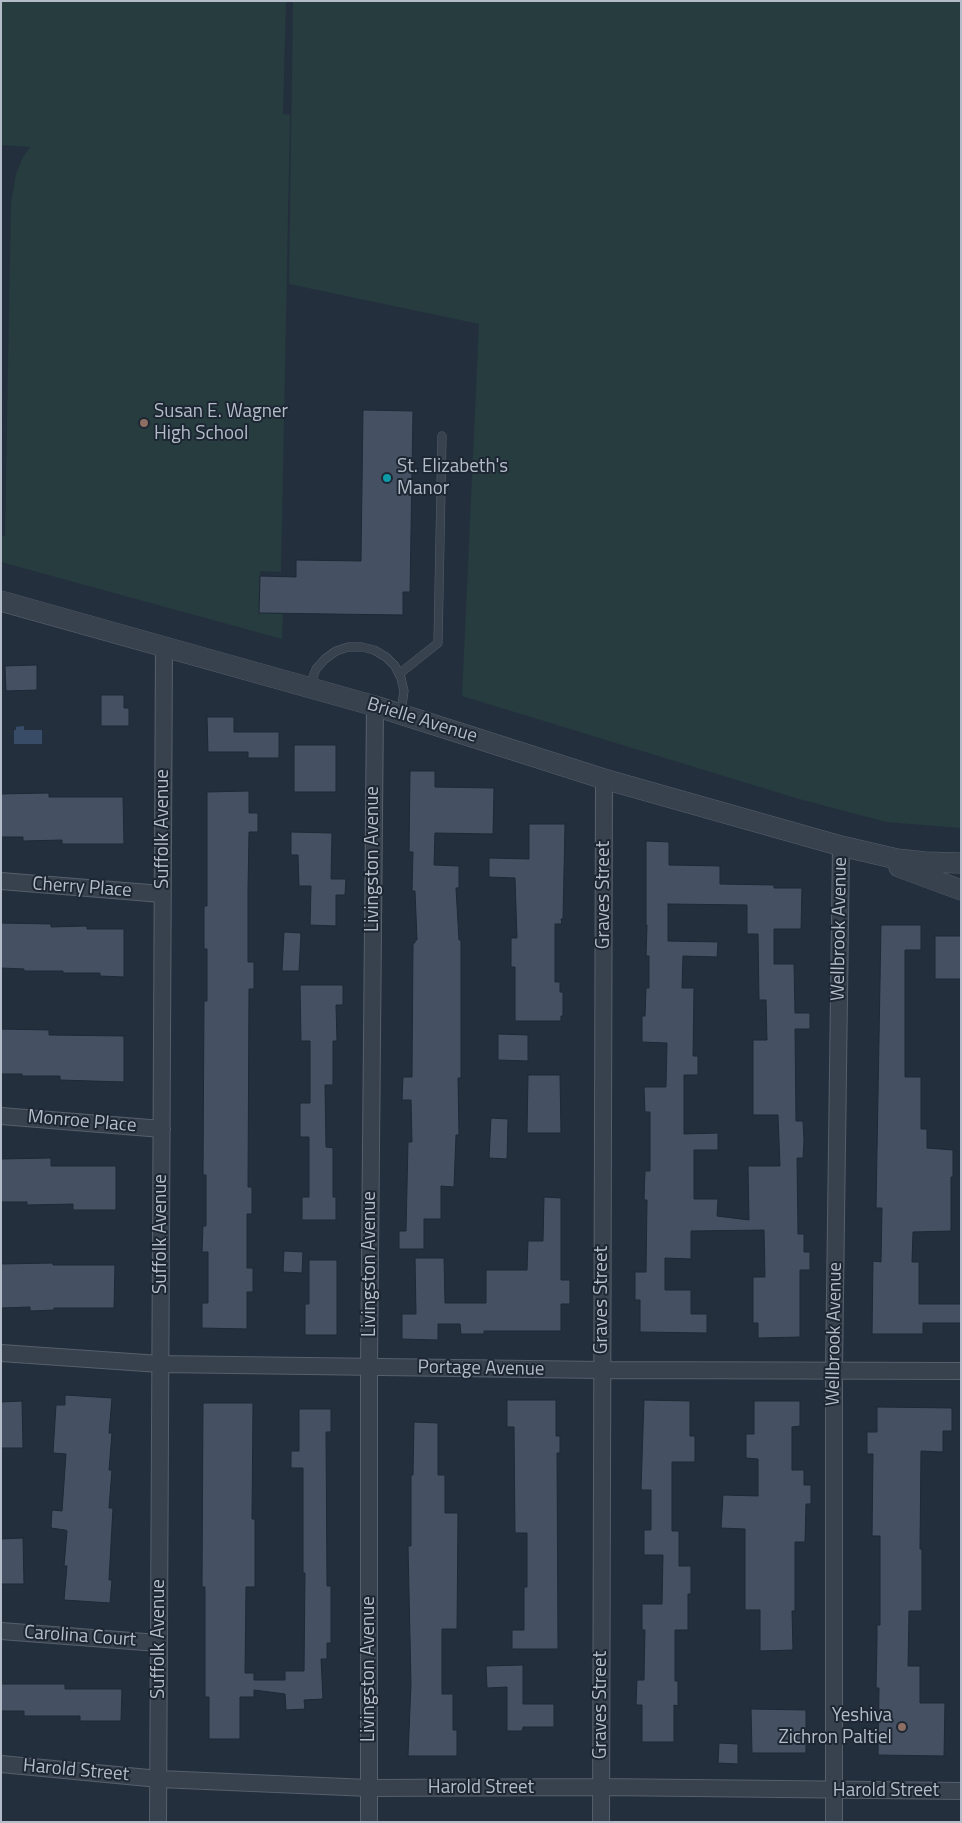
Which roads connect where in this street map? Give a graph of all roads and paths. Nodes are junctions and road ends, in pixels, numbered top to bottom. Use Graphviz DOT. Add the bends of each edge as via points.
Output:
graph roads {
  1 [pos="442,436"];
  2 [pos="1,601"];
  3 [pos="164,646"];
  4 [pos="399,674"];
  5 [pos="308,688"];
  6 [pos="375,706"];
  7 [pos="400,714"];
  8 [pos="604,778"];
  9 [pos="841,846"];
  10 [pos="961,863"];
  11 [pos="1,881"];
  12 [pos="961,890"];
  13 [pos="162,894"];
  14 [pos="1,1116"];
  15 [pos="162,1128"];
  16 [pos="1,1353"];
  17 [pos="160,1364"];
  18 [pos="369,1367"];
  19 [pos="602,1370"];
  20 [pos="834,1370"];
  21 [pos="961,1371"];
  22 [pos="1,1631"];
  23 [pos="158,1643"];
  24 [pos="1,1764"];
  25 [pos="159,1778"];
  26 [pos="601,1787"];
  27 [pos="370,1788"];
  28 [pos="834,1790"];
  29 [pos="961,1791"];
  30 [pos="158,1822"];
  31 [pos="369,1822"];
  32 [pos="601,1822"];
  33 [pos="834,1822"];
  1 -- 4 [label="lane" via="438,643"];
  2 -- 3 [label="street, Brielle Avenue"];
  3 -- 5 [label="street, Brielle Avenue"];
  3 -- 13 [label="street, Suffolk Avenue"];
  4 -- 5 [label="lane" via="386,657 374,650 348,647 324,659"];
  4 -- 7 [label="lane" via="404,691"];
  5 -- 6 [label="street, Brielle Avenue"];
  6 -- 7 [label="street, Brielle Avenue"];
  6 -- 18 [label="street, Livingston Avenue"];
  7 -- 8 [label="street, Brielle Avenue"];
  8 -- 9 [label="street, Brielle Avenue"];
  8 -- 19 [label="street, Graves Street"];
  9 -- 10 [label="street, Brielle Avenue" via="897,859"];
  9 -- 12 [label="street, Brielle Avenue"];
  9 -- 20 [label="street, Wellbrook Avenue"];
  11 -- 13 [label="street, Cherry Place"];
  13 -- 15 [label="street, Suffolk Avenue"];
  14 -- 15 [label="street, Monroe Place"];
  15 -- 17 [label="street, Suffolk Avenue"];
  16 -- 17 [label="street, Portage Avenue"];
  17 -- 18 [label="street, Portage Avenue"];
  17 -- 23 [label="street, Suffolk Avenue"];
  18 -- 19 [label="street, Portage Avenue"];
  18 -- 27 [label="street, Livingston Avenue"];
  19 -- 20 [label="street, Portage Avenue"];
  19 -- 26 [label="street, Graves Street"];
  20 -- 21 [label="street, Portage Avenue"];
  20 -- 28 [label="street, Wellbrook Avenue"];
  22 -- 23 [label="street, Carolina Court"];
  23 -- 25 [label="street, Suffolk Avenue"];
  24 -- 25 [label="street, Harold Street"];
  25 -- 27 [label="street, Harold Street"];
  25 -- 30 [label="street, Suffolk Avenue"];
  26 -- 27 [label="street, Harold Street"];
  26 -- 28 [label="street, Harold Street"];
  26 -- 32 [label="street, Graves Street"];
  27 -- 31 [label="street, Livingston Avenue"];
  28 -- 29 [label="street, Harold Street"];
  28 -- 33 [label="street, Wellbrook Avenue"];
}
